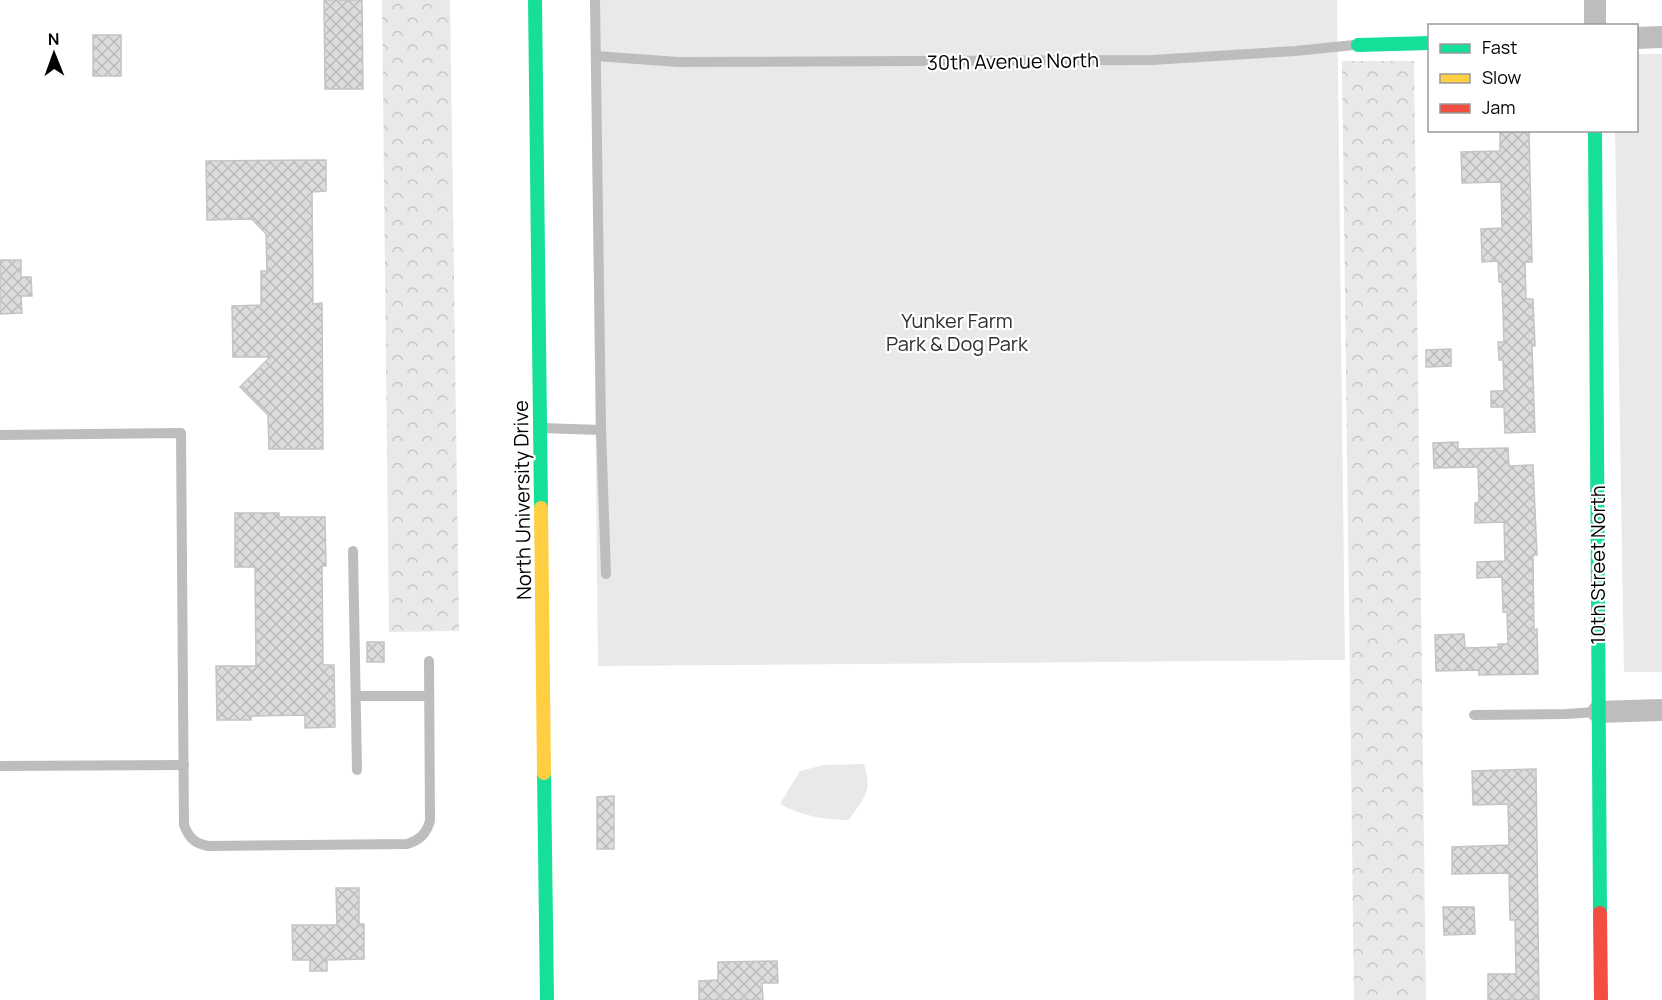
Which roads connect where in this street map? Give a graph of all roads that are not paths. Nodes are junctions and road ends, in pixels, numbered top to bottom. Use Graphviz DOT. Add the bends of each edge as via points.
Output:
graph roads {
  1 [pos="535,0"];
  2 [pos="595,0"];
  3 [pos="1594,0"];
  4 [pos="1595,24"];
  5 [pos="1638,38"];
  6 [pos="1662,38"];
  7 [pos="1428,43"];
  8 [pos="1358,45"];
  9 [pos="596,56"];
  10 [pos="1596,132"];
  11 [pos="541,428"];
  12 [pos="601,430"];
  13 [pos="0,435"];
  14 [pos="353,551"];
  15 [pos="606,574"];
  16 [pos="429,661"];
  17 [pos="356,696"];
  18 [pos="429,696"];
  19 [pos="1662,710"];
  20 [pos="1598,712"];
  21 [pos="1474,716"];
  22 [pos="184,765"];
  23 [pos="0,766"];
  24 [pos="357,770"];
  25 [pos="547,1000"];
  26 [pos="1601,1000"];
  1 -- 11 [label="main road, North University Drive"];
  2 -- 9 [label="lane"];
  3 -- 4 [label="street"];
  5 -- 6 [label="street"];
  7 -- 8 [label="main road, 30th Avenue North"];
  8 -- 9 [label="lane, 30th Avenue North" via="1152,60 678,62"];
  9 -- 12 [label="lane"];
  10 -- 20 [label="main road, 10th Street North"];
  11 -- 12 [label="lane"];
  11 -- 25 [label="main road, North University Drive"];
  12 -- 15 [label="lane"];
  13 -- 22 [label="lane" via="181,433"];
  14 -- 17 [label="lane"];
  16 -- 18 [label="lane"];
  17 -- 18 [label="lane"];
  17 -- 24 [label="lane"];
  18 -- 22 [label="lane" via="430,821 426,832 407,844 197,844 184,825"];
  19 -- 20 [label="street"];
  20 -- 21 [label="lane"];
  20 -- 26 [label="main road, 10th Street North"];
  22 -- 23 [label="lane"];
}
